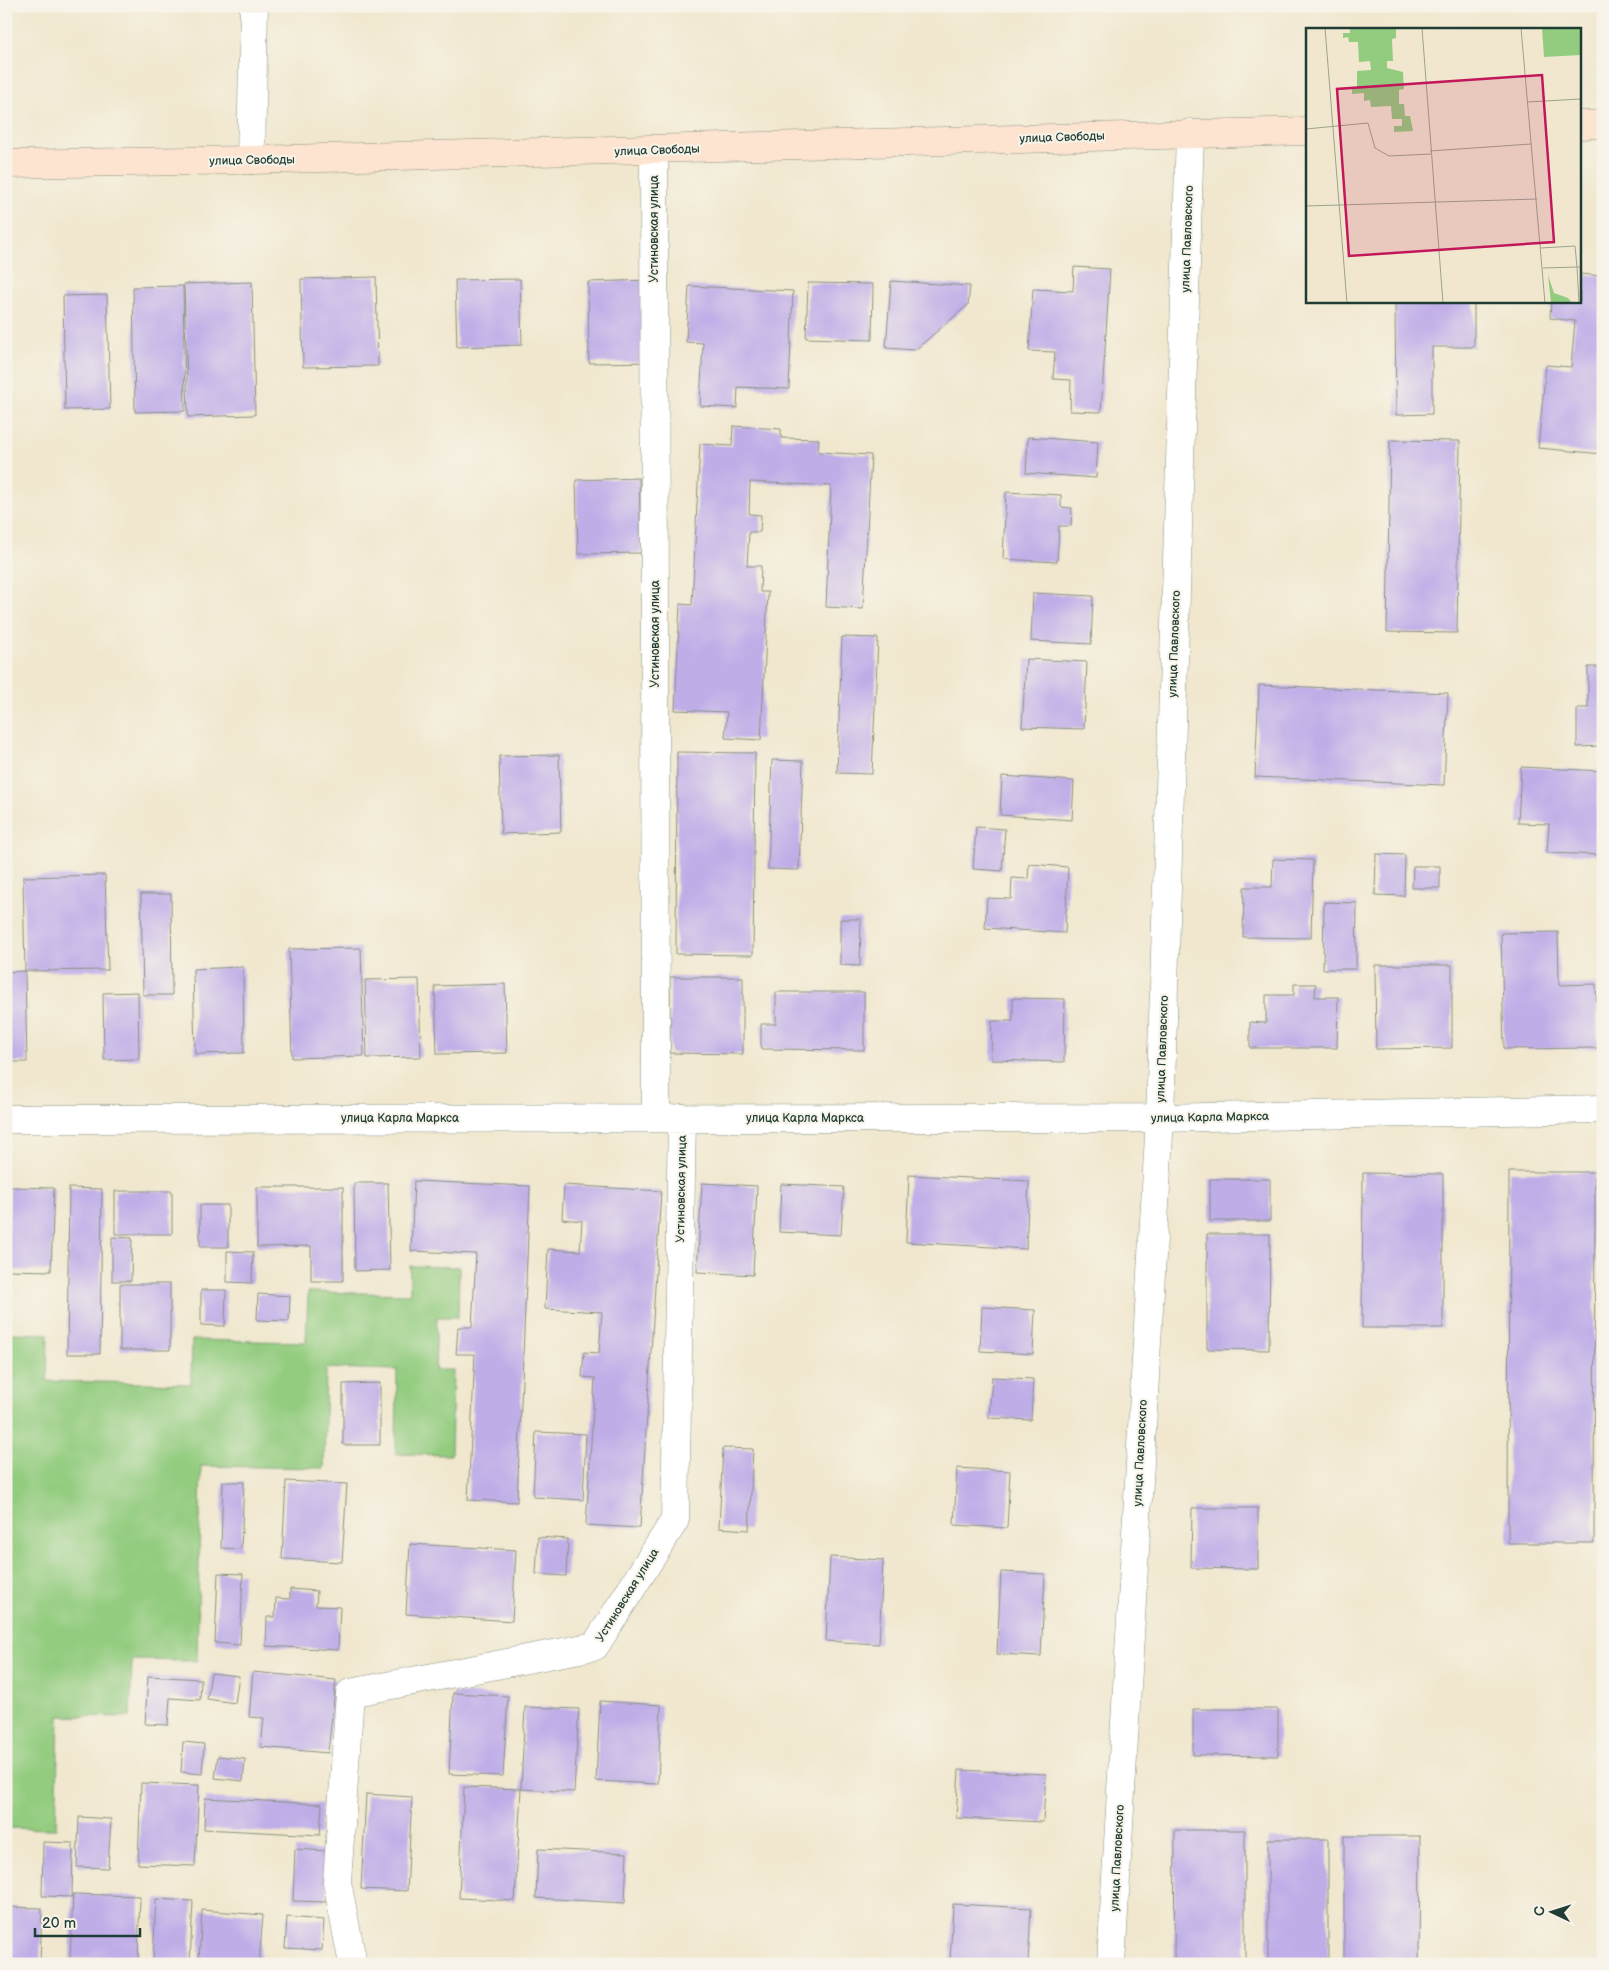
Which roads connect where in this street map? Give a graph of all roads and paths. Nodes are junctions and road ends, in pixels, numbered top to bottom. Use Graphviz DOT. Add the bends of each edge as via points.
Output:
graph roads {
  1 [pos="254,6"];
  2 [pos="1603,124"];
  3 [pos="1582,125"];
  4 [pos="1306,130"];
  5 [pos="1190,133"];
  6 [pos="654,150"];
  7 [pos="251,160"];
  8 [pos="6,164"];
  9 [pos="1603,1109"];
  10 [pos="669,1118"];
  11 [pos="1160,1118"];
  12 [pos="6,1119"];
  13 [pos="353,1964"];
  14 [pos="1111,1964"];
  1 -- 7 [label="street"];
  2 -- 3 [label="main road"];
  4 -- 5 [label="main road, улица Свободы"];
  5 -- 6 [label="main road, улица Свободы"];
  5 -- 11 [label="street, улица Павловского"];
  6 -- 7 [label="main road, улица Свободы"];
  6 -- 10 [label="street, Устиновская улица"];
  7 -- 8 [label="main road, улица Свободы"];
  9 -- 11 [label="street, улица Карла Маркса"];
  10 -- 11 [label="street, улица Карла Маркса"];
  10 -- 12 [label="street, улица Карла Маркса"];
  10 -- 13 [label="street, Устиновская улица" via="675,1520 596,1646 350,1693 337,1882"];
  11 -- 14 [label="street, улица Павловского"];
}
